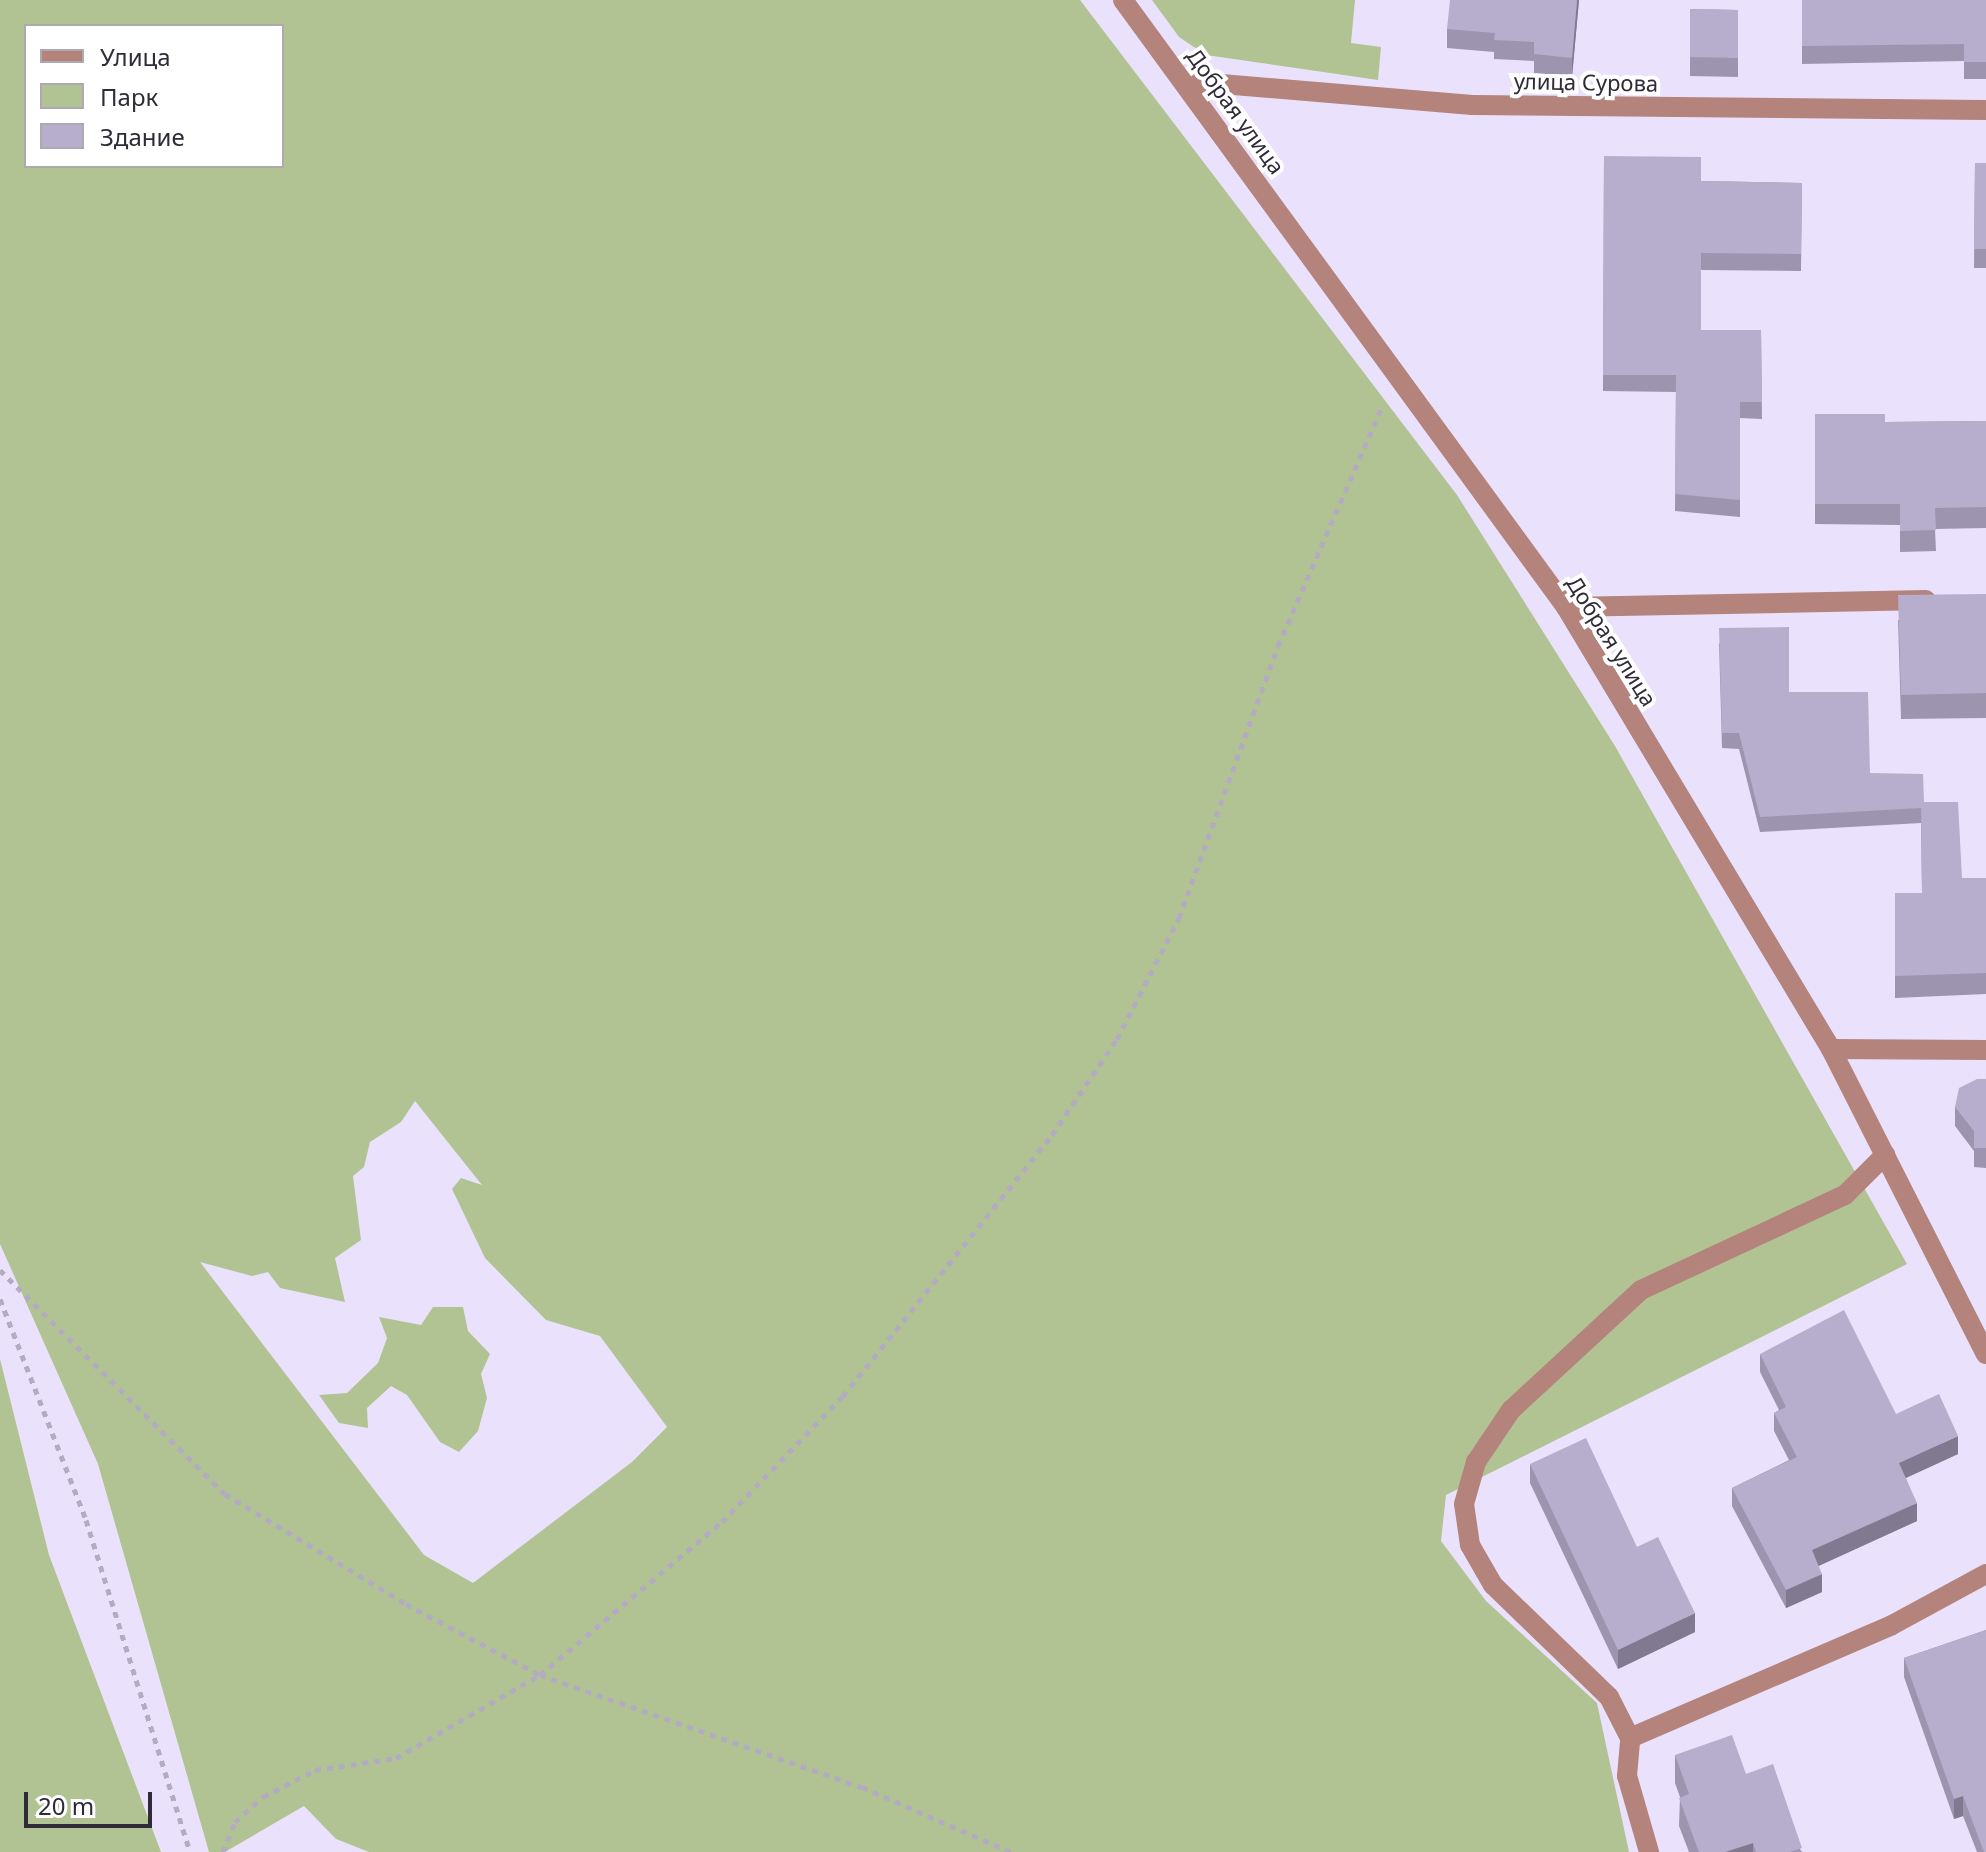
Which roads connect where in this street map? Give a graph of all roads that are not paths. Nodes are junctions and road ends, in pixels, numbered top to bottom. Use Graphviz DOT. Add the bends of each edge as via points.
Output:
graph roads {
  1 [pos="1123,0"];
  2 [pos="1186,81"];
  3 [pos="1986,110"];
  4 [pos="1955,599"];
  5 [pos="1566,607"];
  6 [pos="1831,1049"];
  7 [pos="1986,1050"];
  8 [pos="1885,1155"];
  9 [pos="1986,1354"];
  10 [pos="1986,1574"];
  11 [pos="1630,1738"];
  12 [pos="1649,1852"];
  1 -- 2 [label="street, Добрая улица"];
  2 -- 3 [label="street, улица Сурова" via="1472,105"];
  2 -- 5 [label="street, Добрая улица"];
  4 -- 5 [label="street"];
  5 -- 6 [label="street, Добрая улица"];
  6 -- 7 [label="street"];
  6 -- 8 [label="street, Добрая улица"];
  8 -- 9 [label="street, Добрая улица"];
  8 -- 11 [label="street" via="1845,1195 1641,1290 1511,1410 1476,1462 1464,1504 1470,1545 1493,1585 1609,1697"];
  10 -- 11 [label="street" via="1892,1625"];
  11 -- 12 [label="street" via="1627,1776"];
}
